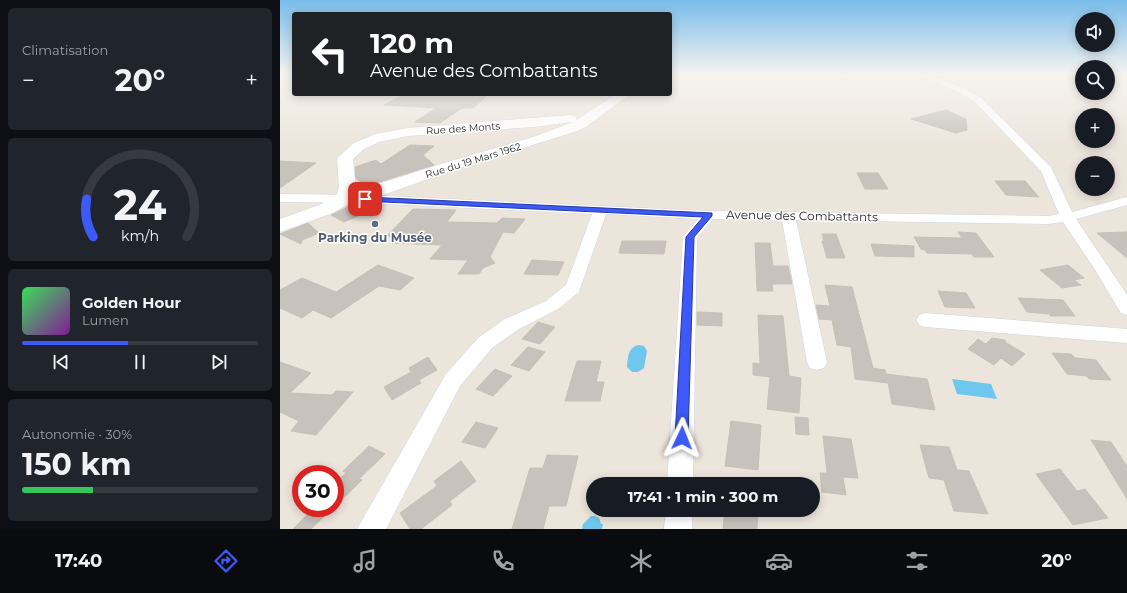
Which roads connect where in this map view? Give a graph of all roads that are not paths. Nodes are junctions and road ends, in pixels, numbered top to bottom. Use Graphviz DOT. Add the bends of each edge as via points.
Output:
graph roads {
  1 [pos="617,99"];
  2 [pos="976,99"];
  3 [pos="566,124"];
  4 [pos="280,198"];
  5 [pos="344,199"];
  6 [pos="1127,201"];
  7 [pos="600,211"];
  8 [pos="709,215"];
  9 [pos="788,216"];
  10 [pos="1067,217"];
  11 [pos="280,226"];
  12 [pos="1127,308"];
  13 [pos="925,320"];
  14 [pos="1127,336"];
  15 [pos="817,362"];
  16 [pos="680,477"];
  17 [pos="679,517"];
  18 [pos="371,529"];
  19 [pos="678,529"];
  1 -- 3 [label="street, Rue du 19 Mars 1962" via="598,112"];
  2 -- 10 [label="street" via="1047,170"];
  3 -- 5 [label="street, Rue du 19 Mars 1962" via="541,139 369,194"];
  3 -- 5 [label="street, Rue des Monts" via="408,132 375,138 359,146 345,158 348,188"];
  4 -- 5 [label="street, Avenue des Combattants"];
  5 -- 7 [label="street, Avenue des Combattants"];
  5 -- 11 [label="street, Rue du 19 Mars 1962" via="326,209"];
  6 -- 10 [label="street, Avenue des Combattants"];
  7 -- 8 [label="street, Avenue des Combattants"];
  7 -- 18 [label="street" via="573,288 552,305 512,324 485,343 453,380"];
  8 -- 9 [label="street, Avenue des Combattants"];
  8 -- 16 [label="street" via="690,237"];
  9 -- 10 [label="street, Avenue des Combattants" via="1048,220"];
  9 -- 15 [label="street"];
  10 -- 12 [label="street"];
  13 -- 14 [label="street"];
  17 -- 19 [label="street"];
}
